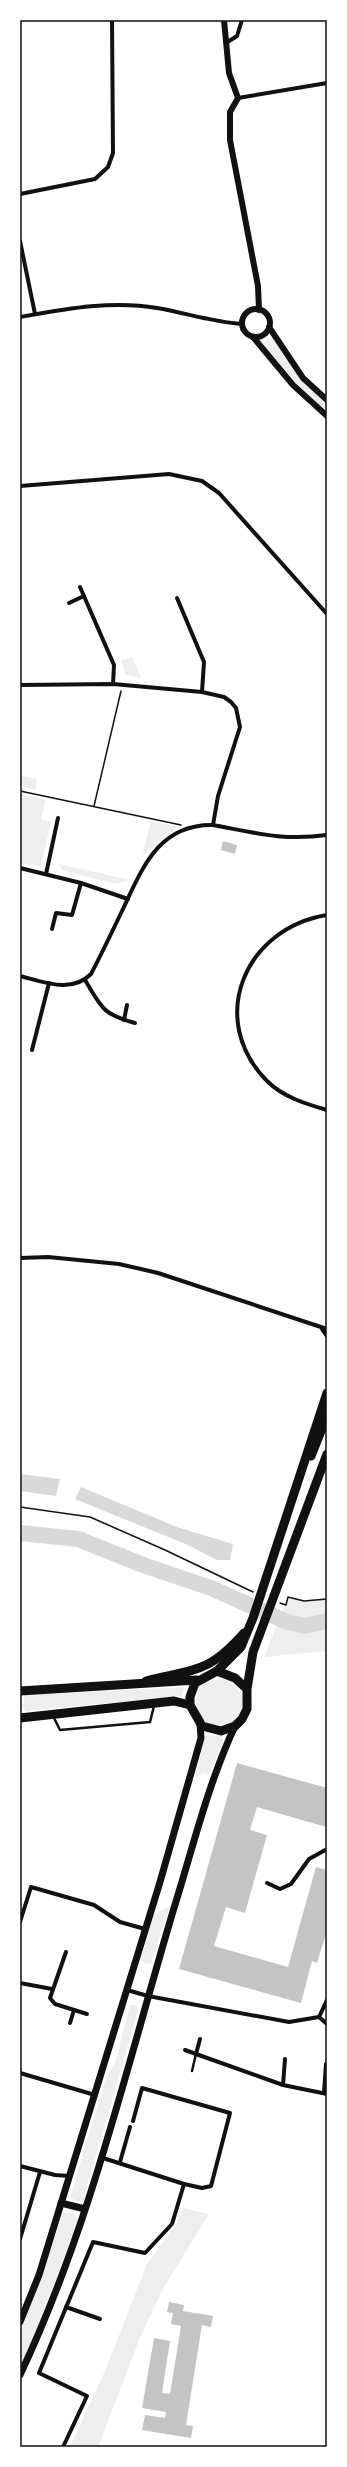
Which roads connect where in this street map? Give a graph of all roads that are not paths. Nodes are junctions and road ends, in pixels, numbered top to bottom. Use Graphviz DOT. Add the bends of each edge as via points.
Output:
graph roads {
  1 [pos="112,20"];
  2 [pos="224,20"];
  3 [pos="242,20"];
  4 [pos="226,43"];
  5 [pos="327,83"];
  6 [pos="238,98"];
  7 [pos="20,194"];
  8 [pos="20,241"];
  9 [pos="260,310"];
  10 [pos="35,314"];
  11 [pos="20,317"];
  12 [pos="242,324"];
  13 [pos="269,327"];
  14 [pos="253,337"];
  15 [pos="327,400"];
  16 [pos="327,416"];
  17 [pos="20,486"];
  18 [pos="80,588"];
  19 [pos="84,596"];
  20 [pos="177,598"];
  21 [pos="69,603"];
  22 [pos="327,614"];
  23 [pos="113,684"];
  24 [pos="20,686"];
  25 [pos="202,692"];
  26 [pos="58,818"];
  27 [pos="213,825"];
  28 [pos="327,835"];
  29 [pos="20,868"];
  30 [pos="46,874"];
  31 [pos="81,883"];
  32 [pos="128,899"];
  33 [pos="327,915"];
  34 [pos="52,929"];
  35 [pos="20,976"];
  36 [pos="85,980"];
  37 [pos="48,983"];
  38 [pos="127,1005"];
  39 [pos="124,1020"];
  40 [pos="135,1023"];
  41 [pos="32,1050"];
  42 [pos="327,1110"];
  43 [pos="20,1258"];
  44 [pos="325,1329"];
  45 [pos="327,1336"];
  46 [pos="327,1393"];
  47 [pos="327,1416"];
  48 [pos="327,1454"];
  49 [pos="297,1481"];
  50 [pos="251,1622"];
  51 [pos="217,1672"];
  52 [pos="197,1680"];
  53 [pos="131,1685"];
  54 [pos="247,1689"];
  55 [pos="20,1691"];
  56 [pos="155,1703"];
  57 [pos="190,1705"];
  58 [pos="52,1715"];
  59 [pos="20,1718"];
  60 [pos="200,1723"];
  61 [pos="235,1726"];
  62 [pos="327,1849"];
  63 [pos="267,1883"];
  64 [pos="20,1922"];
  65 [pos="145,1930"];
  66 [pos="66,1952"];
  67 [pos="20,1983"];
  68 [pos="52,1989"];
  69 [pos="127,1990"];
  70 [pos="148,1996"];
  71 [pos="327,2000"];
  72 [pos="74,2010"];
  73 [pos="87,2014"];
  74 [pos="319,2017"];
  75 [pos="70,2023"];
  76 [pos="327,2024"];
  77 [pos="200,2039"];
  78 [pos="185,2050"];
  79 [pos="196,2054"];
  80 [pos="285,2059"];
  81 [pos="326,2064"];
  82 [pos="192,2072"];
  83 [pos="20,2073"];
  84 [pos="283,2085"];
  85 [pos="325,2094"];
  86 [pos="95,2095"];
  87 [pos="133,2121"];
  88 [pos="130,2128"];
  89 [pos="102,2158"];
  90 [pos="120,2162"];
  91 [pos="20,2166"];
  92 [pos="40,2172"];
  93 [pos="70,2176"];
  94 [pos="184,2184"];
  95 [pos="61,2203"];
  96 [pos="85,2209"];
  97 [pos="20,2239"];
  98 [pos="66,2307"];
  99 [pos="100,2319"];
  100 [pos="20,2322"];
  101 [pos="20,2375"];
  102 [pos="63,2447"];
  1 -- 7 [label="street" via="114,153 108,167 95,179"];
  2 -- 4 [label="street"];
  3 -- 4 [label="street" via="237,36"];
  4 -- 6 [label="street" via="229,73"];
  5 -- 6 [label="street"];
  6 -- 9 [label="street" via="230,112 230,140 258,286"];
  8 -- 10 [label="street"];
  9 -- 12 [label="street" via="247,312"];
  9 -- 13 [label="street" via="267,315"];
  10 -- 11 [label="street"];
  10 -- 12 [label="street" via="85,306 128,305 157,308 217,323"];
  12 -- 14 [label="street" via="245,333"];
  13 -- 14 [label="street" via="261,336"];
  13 -- 15 [label="street" via="303,378"];
  14 -- 16 [label="street" via="293,385"];
  17 -- 22 [label="street" via="169,474 202,481 219,493"];
  18 -- 19 [label="street"];
  19 -- 21 [label="street"];
  19 -- 23 [label="street" via="114,665"];
  20 -- 25 [label="street" via="204,662"];
  23 -- 24 [label="street"];
  23 -- 25 [label="street"];
  25 -- 27 [label="street" via="224,697 231,702 236,708 240,727 218,796"];
  26 -- 30 [label="street"];
  27 -- 28 [label="street" via="279,838"];
  27 -- 32 [label="street" via="190,828 169,838 148,858"];
  29 -- 30 [label="street"];
  30 -- 31 [label="street"];
  31 -- 32 [label="street"];
  31 -- 34 [label="street" via="72,915 56,913"];
  32 -- 36 [label="street" via="91,974"];
  33 -- 42 [label="street" via="303,920 291,926 260,951 242,983 236,1009 244,1047 268,1082 279,1091 302,1102"];
  35 -- 37 [label="street"];
  36 -- 37 [label="street" via="67,986"];
  36 -- 39 [label="street" via="106,1012"];
  37 -- 41 [label="street"];
  38 -- 39 [label="street"];
  39 -- 40 [label="street"];
  43 -- 44 [label="street" via="119,1264 158,1272"];
  44 -- 45 [label="street"];
  46 -- 49 [label="highway"];
  47 -- 49 [label="highway" via="307,1466"];
  48 -- 54 [label="highway" via="263,1621 253,1652"];
  49 -- 50 [label="highway"];
  50 -- 51 [label="highway" via="241,1647"];
  50 -- 53 [label="highway" via="232,1646 215,1661 198,1670"];
  51 -- 52 [label="highway"];
  51 -- 54 [label="highway" via="235,1678"];
  52 -- 53 [label="highway"];
  52 -- 57 [label="highway" via="190,1697"];
  53 -- 55 [label="highway"];
  54 -- 61 [label="highway" via="247,1709"];
  56 -- 57 [label="highway" via="174,1702"];
  56 -- 58 [label="highway"];
  56 -- 58 [label="lane" via="150,1722 60,1730"];
  57 -- 60 [label="highway"];
  58 -- 59 [label="highway"];
  60 -- 61 [label="highway" via="222,1731"];
  60 -- 65 [label="main road" via="201,1738"];
  61 -- 70 [label="main road" via="212,1782"];
  62 -- 63 [label="street" via="309,1859 291,1884 280,1889"];
  64 -- 65 [label="street" via="31,1887 94,1905 120,1922"];
  65 -- 69 [label="main road"];
  66 -- 68 [label="street"];
  67 -- 68 [label="street"];
  68 -- 72 [label="street" via="50,1998 55,2004"];
  69 -- 70 [label="street"];
  69 -- 86 [label="main road"];
  70 -- 74 [label="street" via="289,2022"];
  70 -- 89 [label="main road"];
  71 -- 74 [label="street"];
  72 -- 73 [label="street"];
  72 -- 75 [label="street"];
  74 -- 76 [label="street"];
  77 -- 79 [label="street"];
  78 -- 79 [label="street"];
  79 -- 82 [label="lane"];
  79 -- 84 [label="street"];
  80 -- 84 [label="street"];
  81 -- 85 [label="street"];
  83 -- 86 [label="street"];
  84 -- 85 [label="street"];
  86 -- 93 [label="main road"];
  87 -- 94 [label="street" via="142,2088 230,2113 211,2186 202,2188"];
  88 -- 90 [label="street"];
  89 -- 90 [label="street"];
  89 -- 96 [label="main road"];
  90 -- 94 [label="street"];
  91 -- 92 [label="street"];
  92 -- 93 [label="street"];
  92 -- 97 [label="street"];
  93 -- 95 [label="main road"];
  94 -- 98 [label="street" via="172,2224 145,2253 93,2242"];
  95 -- 96 [label="main road"];
  95 -- 100 [label="main road" via="39,2275"];
  96 -- 101 [label="main road" via="36,2342"];
  98 -- 99 [label="street"];
  98 -- 102 [label="street" via="39,2373 87,2396"];
}
